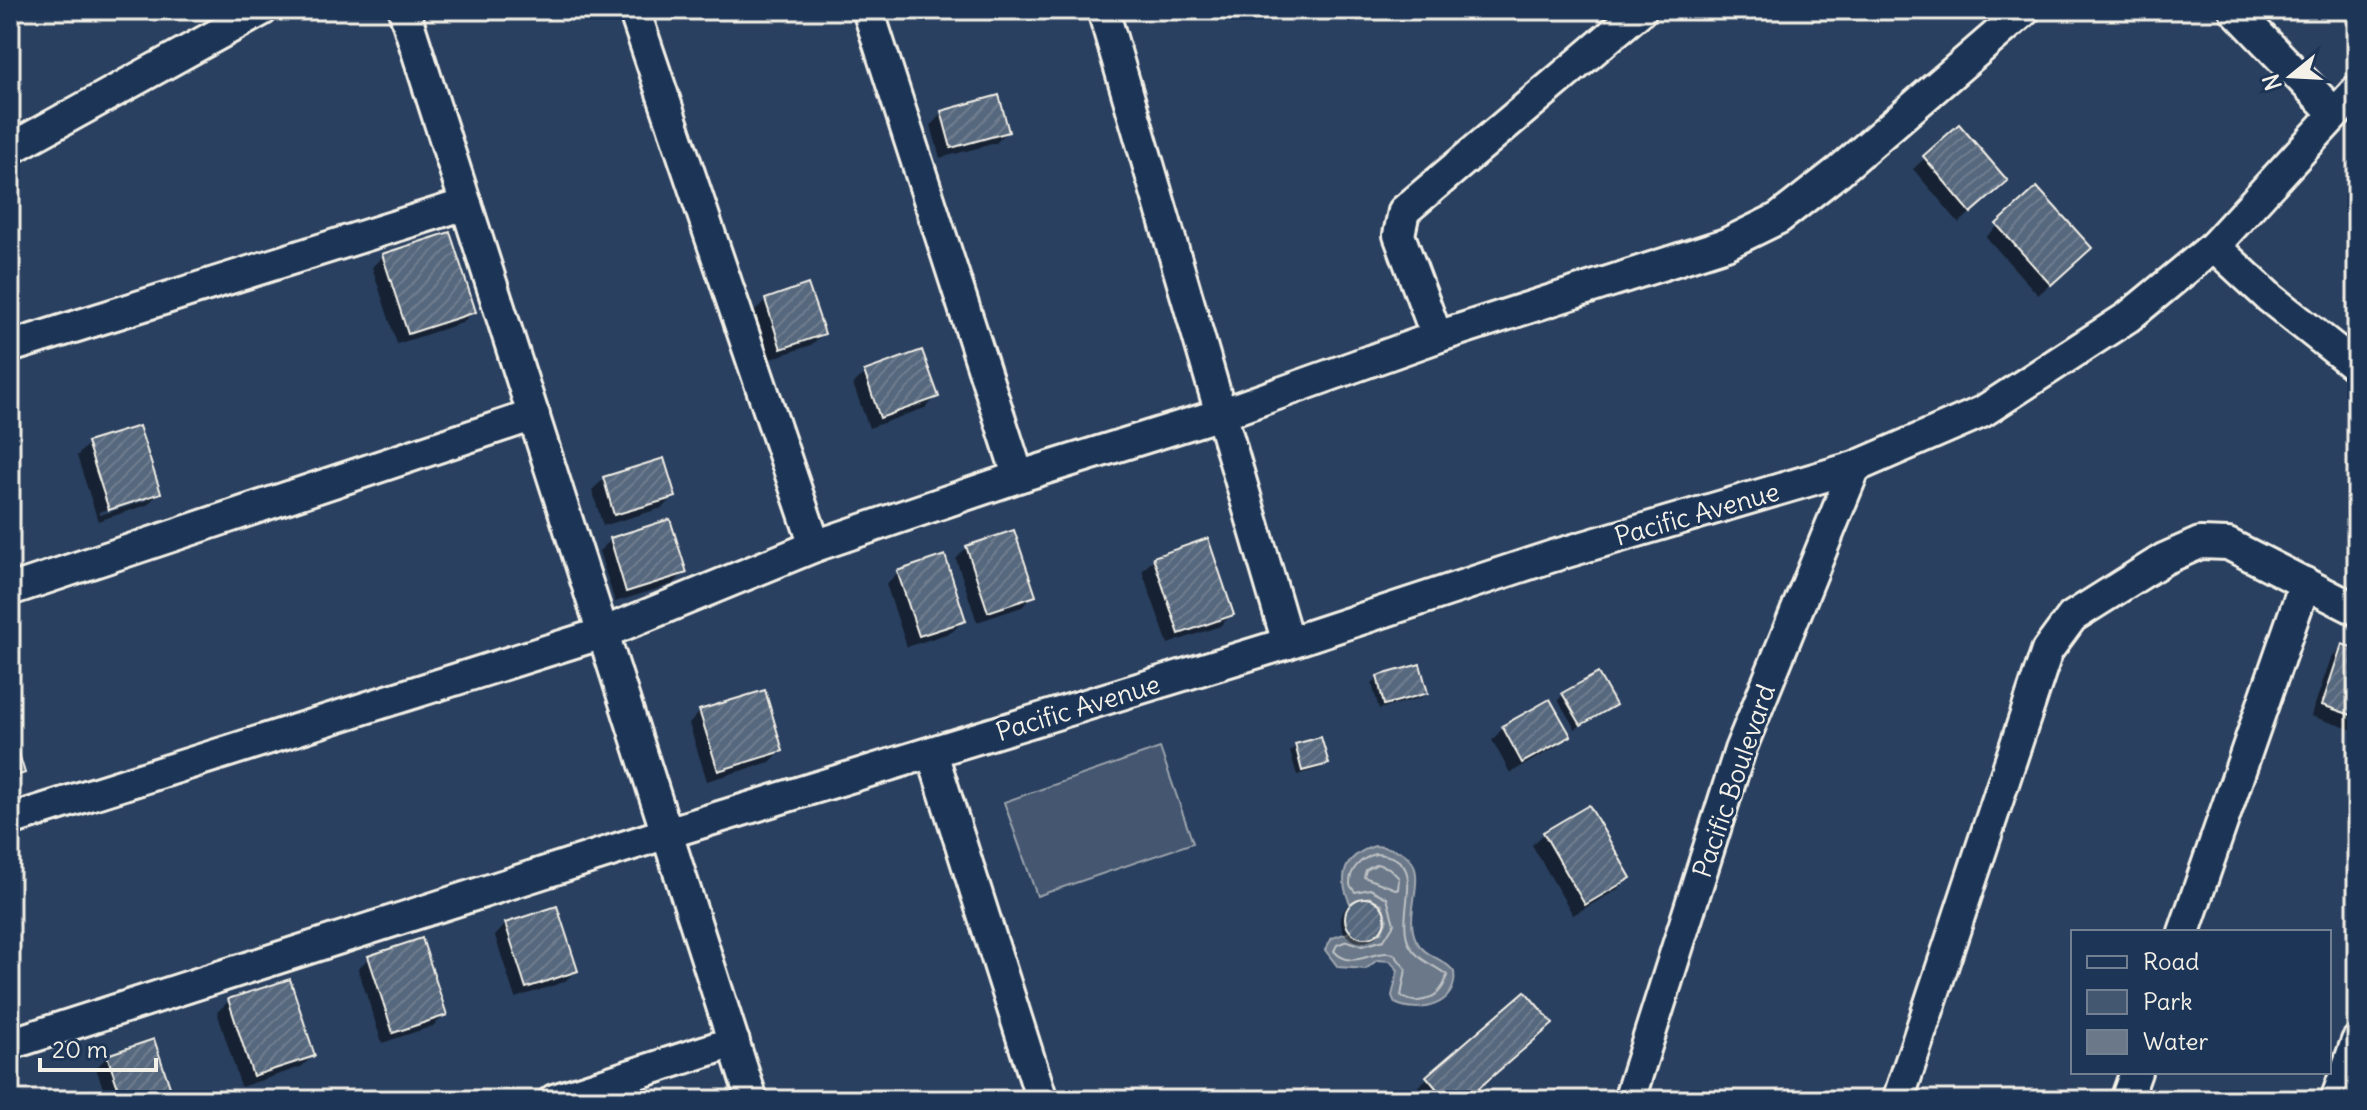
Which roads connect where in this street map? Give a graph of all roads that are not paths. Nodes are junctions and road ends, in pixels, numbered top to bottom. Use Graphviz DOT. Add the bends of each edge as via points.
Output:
graph roads {
  1 [pos="262,10"];
  2 [pos="404,10"];
  3 [pos="634,10"];
  4 [pos="868,10"];
  5 [pos="1103,10"];
  6 [pos="1641,10"];
  7 [pos="2025,10"];
  8 [pos="2235,10"];
  9 [pos="2357,90"];
  10 [pos="2335,114"];
  11 [pos="10,149"];
  12 [pos="466,204"];
  13 [pos="2214,246"];
  14 [pos="1437,337"];
  15 [pos="10,347"];
  16 [pos="2357,367"];
  17 [pos="1221,414"];
  18 [pos="534,415"];
  19 [pos="1855,467"];
  20 [pos="1024,475"];
  21 [pos="815,546"];
  22 [pos="2305,583"];
  23 [pos="10,590"];
  24 [pos="2357,610"];
  25 [pos="603,633"];
  26 [pos="1288,643"];
  27 [pos="932,753"];
  28 [pos="10,820"];
  29 [pos="667,833"];
  30 [pos="2185,930"];
  31 [pos="2357,1041"];
  32 [pos="734,1042"];
  33 [pos="10,1044"];
  34 [pos="2135,1074"];
  35 [pos="554,1100"];
  36 [pos="752,1100"];
  37 [pos="1042,1100"];
  38 [pos="1629,1100"];
  39 [pos="1898,1100"];
  40 [pos="2126,1100"];
  41 [pos="2336,1100"];
  1 -- 11 [label="street"];
  2 -- 12 [label="street"];
  3 -- 21 [label="street"];
  4 -- 20 [label="street" via="1015,466"];
  5 -- 17 [label="street"];
  6 -- 14 [label="street" via="1404,211 1399,235"];
  7 -- 14 [label="street" via="1779,218 1726,244"];
  8 -- 10 [label="street"];
  9 -- 10 [label="street, Pacific Avenue"];
  10 -- 13 [label="street, Pacific Avenue"];
  12 -- 15 [label="street"];
  12 -- 18 [label="street"];
  13 -- 16 [label="street"];
  13 -- 19 [label="street, Pacific Avenue" via="2128,317 1982,412"];
  14 -- 17 [label="street"];
  17 -- 20 [label="street"];
  17 -- 26 [label="street"];
  18 -- 23 [label="street"];
  18 -- 25 [label="street"];
  19 -- 26 [label="street, Pacific Avenue" via="1553,556"];
  19 -- 38 [label="street, Pacific Boulevard" via="1740,750"];
  20 -- 21 [label="street"];
  21 -- 25 [label="street"];
  22 -- 24 [label="street"];
  22 -- 30 [label="street"];
  22 -- 39 [label="street" via="2228,544 2200,543 2164,559 2072,617 2047,651"];
  25 -- 28 [label="street"];
  25 -- 29 [label="street"];
  26 -- 27 [label="street, Pacific Avenue"];
  27 -- 29 [label="street, Pacific Avenue"];
  27 -- 37 [label="street"];
  29 -- 32 [label="street"];
  29 -- 33 [label="street, Pacific Avenue"];
  31 -- 41 [label="street"];
  32 -- 35 [label="street"];
  32 -- 36 [label="street"];
  34 -- 40 [label="street"];
}
